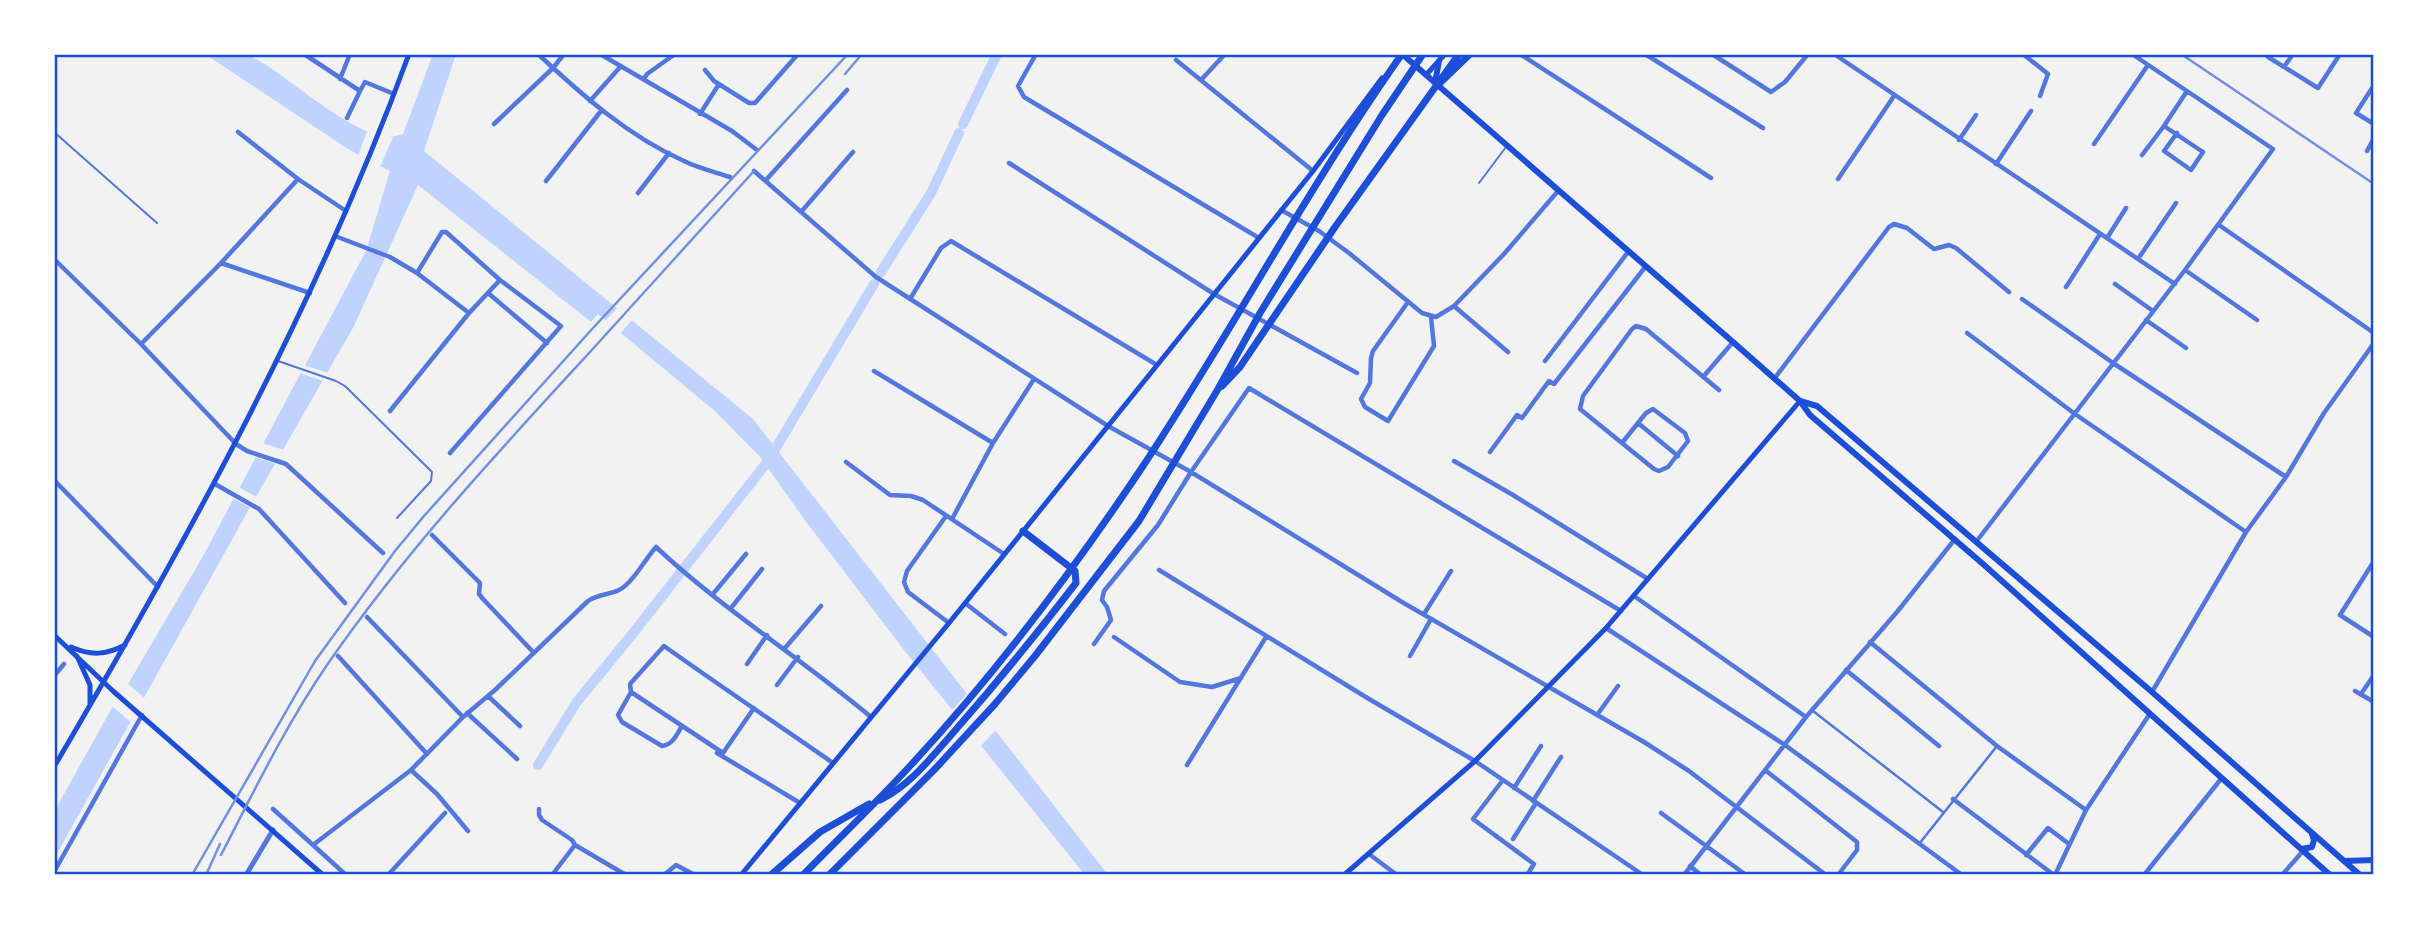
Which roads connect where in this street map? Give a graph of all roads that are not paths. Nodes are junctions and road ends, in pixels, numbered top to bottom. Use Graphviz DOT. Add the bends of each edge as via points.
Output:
graph roads {
  1 [pos="304,54"];
  2 [pos="350,54"];
  3 [pos="409,54"];
  4 [pos="538,54"];
  5 [pos="564,54"];
  6 [pos="600,54"];
  7 [pos="675,54"];
  8 [pos="798,54"];
  9 [pos="1036,54"];
  10 [pos="1225,54"];
  11 [pos="1401,54"];
  12 [pos="1423,54"];
  13 [pos="1445,54"];
  14 [pos="1459,54"];
  15 [pos="1470,54"];
  16 [pos="1520,54"];
  17 [pos="1645,54"];
  18 [pos="1712,54"];
  19 [pos="1808,54"];
  20 [pos="1834,54"];
  21 [pos="2023,54"];
  22 [pos="2132,54"];
  23 [pos="2293,54"];
  24 [pos="2340,54"];
  25 [pos="1719,56"];
  26 [pos="2268,57"];
  27 [pos="1176,60"];
  28 [pos="1439,61"];
  29 [pos="2148,65"];
  30 [pos="621,66"];
  31 [pos="2284,67"];
  32 [pos="553,68"];
  33 [pos="705,70"];
  34 [pos="1426,75"];
  35 [pos="340,79"];
  36 [pos="644,79"];
  37 [pos="1201,80"];
  38 [pos="719,84"];
  39 [pos="2374,85"];
  40 [pos="1435,86"];
  41 [pos="847,90"];
  42 [pos="360,91"];
  43 [pos="2187,91"];
  44 [pos="394,94"];
  45 [pos="1894,96"];
  46 [pos="2040,96"];
  47 [pos="590,101"];
  48 [pos="601,111"];
  49 [pos="2031,111"];
  50 [pos="700,114"];
  51 [pos="1976,115"];
  52 [pos="347,118"];
  53 [pos="494,124"];
  54 [pos="2374,124"];
  55 [pos="2164,126"];
  56 [pos="1763,128"];
  57 [pos="54,132"];
  58 [pos="238,132"];
  59 [pos="2176,132"];
  60 [pos="2374,138"];
  61 [pos="1959,140"];
  62 [pos="2094,144"];
  63 [pos="1507,146"];
  64 [pos="757,150"];
  65 [pos="2367,150"];
  66 [pos="853,152"];
  67 [pos="669,153"];
  68 [pos="2142,155"];
  69 [pos="1009,163"];
  70 [pos="1996,164"];
  71 [pos="754,171"];
  72 [pos="1313,171"];
  73 [pos="730,177"];
  74 [pos="1711,178"];
  75 [pos="298,179"];
  76 [pos="1838,179"];
  77 [pos="765,180"];
  78 [pos="546,181"];
  79 [pos="1479,183"];
  80 [pos="1558,191"];
  81 [pos="638,193"];
  82 [pos="2176,203"];
  83 [pos="2126,208"];
  84 [pos="1281,210"];
  85 [pos="346,211"];
  86 [pos="801,212"];
  87 [pos="157,223"];
  88 [pos="2219,225"];
  89 [pos="2100,234"];
  90 [pos="335,236"];
  91 [pos="1259,238"];
  92 [pos="2107,239"];
  93 [pos="1628,252"];
  94 [pos="54,259"];
  95 [pos="2138,259"];
  96 [pos="221,263"];
  97 [pos="1646,267"];
  98 [pos="2185,270"];
  99 [pos="417,273"];
  100 [pos="500,280"];
  101 [pos="2115,284"];
  102 [pos="2175,284"];
  103 [pos="2066,287"];
  104 [pos="2009,292"];
  105 [pos="310,293"];
  106 [pos="488,293"];
  107 [pos="1214,294"];
  108 [pos="910,299"];
  109 [pos="2022,299"];
  110 [pos="1408,302"];
  111 [pos="1454,306"];
  112 [pos="2153,311"];
  113 [pos="469,313"];
  114 [pos="1431,317"];
  115 [pos="2146,320"];
  116 [pos="2257,320"];
  117 [pos="1967,333"];
  118 [pos="2374,333"];
  119 [pos="1733,342"];
  120 [pos="547,343"];
  121 [pos="2374,343"];
  122 [pos="141,344"];
  123 [pos="2186,348"];
  124 [pos="1508,352"];
  125 [pos="277,361"];
  126 [pos="1545,361"];
  127 [pos="2113,363"];
  128 [pos="1157,365"];
  129 [pos="874,371"];
  130 [pos="1357,373"];
  131 [pos="1703,377"];
  132 [pos="1034,379"];
  133 [pos="1774,379"];
  134 [pos="1218,389"];
  135 [pos="1719,390"];
  136 [pos="1800,401"];
  137 [pos="390,411"];
  138 [pos="2075,414"];
  139 [pos="1638,423"];
  140 [pos="1108,426"];
  141 [pos="993,443"];
  142 [pos="1622,443"];
  143 [pos="236,444"];
  144 [pos="1490,452"];
  145 [pos="450,453"];
  146 [pos="1678,456"];
  147 [pos="1454,461"];
  148 [pos="846,462"];
  149 [pos="1191,472"];
  150 [pos="2286,477"];
  151 [pos="54,480"];
  152 [pos="215,484"];
  153 [pos="397,518"];
  154 [pos="949,518"];
  155 [pos="1023,531"];
  156 [pos="2246,532"];
  157 [pos="432,534"];
  158 [pos="1955,539"];
  159 [pos="1976,542"];
  160 [pos="383,553"];
  161 [pos="746,554"];
  162 [pos="1004,554"];
  163 [pos="2373,564"];
  164 [pos="762,569"];
  165 [pos="1159,570"];
  166 [pos="1451,571"];
  167 [pos="1648,579"];
  168 [pos="158,587"];
  169 [pos="713,594"];
  170 [pos="1634,596"];
  171 [pos="345,603"];
  172 [pos="965,603"];
  173 [pos="821,606"];
  174 [pos="731,608"];
  175 [pos="1621,611"];
  176 [pos="1424,614"];
  177 [pos="367,617"];
  178 [pos="1431,619"];
  179 [pos="948,624"];
  180 [pos="1606,628"];
  181 [pos="1005,634"];
  182 [pos="54,635"];
  183 [pos="767,635"];
  184 [pos="1114,637"];
  185 [pos="1266,637"];
  186 [pos="2374,637"];
  187 [pos="1870,642"];
  188 [pos="65,644"];
  189 [pos="125,645"];
  190 [pos="1094,645"];
  191 [pos="785,648"];
  192 [pos="75,653"];
  193 [pos="534,653"];
  194 [pos="338,656"];
  195 [pos="1410,656"];
  196 [pos="798,657"];
  197 [pos="64,664"];
  198 [pos="747,664"];
  199 [pos="1846,670"];
  200 [pos="54,676"];
  201 [pos="2374,676"];
  202 [pos="1241,678"];
  203 [pos="105,681"];
  204 [pos="777,685"];
  205 [pos="1618,686"];
  206 [pos="1549,687"];
  207 [pos="2356,691"];
  208 [pos="631,692"];
  209 [pos="2152,692"];
  210 [pos="2361,694"];
  211 [pos="488,696"];
  212 [pos="2374,702"];
  213 [pos="89,708"];
  214 [pos="754,708"];
  215 [pos="1812,710"];
  216 [pos="142,715"];
  217 [pos="465,715"];
  218 [pos="1597,715"];
  219 [pos="2149,715"];
  220 [pos="871,717"];
  221 [pos="1806,718"];
  222 [pos="520,726"];
  223 [pos="682,726"];
  224 [pos="1785,745"];
  225 [pos="1541,746"];
  226 [pos="1939,746"];
  227 [pos="1997,746"];
  228 [pos="711,749"];
  229 [pos="427,754"];
  230 [pos="1561,757"];
  231 [pos="517,759"];
  232 [pos="1475,761"];
  233 [pos="833,763"];
  234 [pos="1187,765"];
  235 [pos="54,767"];
  236 [pos="411,770"];
  237 [pos="1765,770"];
  238 [pos="2221,779"];
  239 [pos="1503,780"];
  240 [pos="1514,788"];
  241 [pos="1953,799"];
  242 [pos="1534,802"];
  243 [pos="800,803"];
  244 [pos="1735,807"];
  245 [pos="273,809"];
  246 [pos="539,809"];
  247 [pos="2086,810"];
  248 [pos="1943,812"];
  249 [pos="445,813"];
  250 [pos="1661,813"];
  251 [pos="273,830"];
  252 [pos="468,831"];
  253 [pos="2312,832"];
  254 [pos="1513,839"];
  255 [pos="1919,844"];
  256 [pos="2069,844"];
  257 [pos="313,845"];
  258 [pos="575,845"];
  259 [pos="1706,847"];
  260 [pos="2301,849"];
  261 [pos="1369,854"];
  262 [pos="2026,855"];
  263 [pos="2374,860"];
  264 [pos="2344,861"];
  265 [pos="1690,866"];
  266 [pos="54,872"];
  267 [pos="2328,874"];
  268 [pos="246,875"];
  269 [pos="323,875"];
  270 [pos="346,875"];
  271 [pos="388,875"];
  272 [pos="552,875"];
  273 [pos="626,875"];
  274 [pos="664,875"];
  275 [pos="695,875"];
  276 [pos="741,875"];
  277 [pos="771,875"];
  278 [pos="803,875"];
  279 [pos="829,875"];
  280 [pos="1344,875"];
  281 [pos="1397,875"];
  282 [pos="1527,875"];
  283 [pos="1643,875"];
  284 [pos="1684,875"];
  285 [pos="1702,875"];
  286 [pos="1746,875"];
  287 [pos="1826,875"];
  288 [pos="1838,875"];
  289 [pos="1962,875"];
  290 [pos="2054,875"];
  291 [pos="2144,875"];
  292 [pos="2282,875"];
  293 [pos="2360,875"];
  1 -- 35 [label="street"];
  2 -- 35 [label="street"];
  3 -- 44 [label="main road"];
  4 -- 32 [label="street"];
  5 -- 32 [label="street"];
  6 -- 30 [label="street"];
  7 -- 36 [label="street"];
  8 -- 38 [label="street" via="755,103"];
  9 -- 91 [label="street" via="1018,86 1024,97"];
  10 -- 37 [label="street"];
  11 -- 34 [label="main road"];
  11 -- 72 [label="main road"];
  11 -- 278 [label="highway" via="1143,466 1083,553 966,703"];
  12 -- 134 [label="highway" via="1274,290"];
  13 -- 28 [label="main road"];
  14 -- 40 [label="highway"];
  15 -- 40 [label="highway"];
  16 -- 74 [label="street"];
  17 -- 56 [label="street"];
  18 -- 25 [label="street"];
  19 -- 25 [label="street" via="1771,92"];
  20 -- 45 [label="street"];
  21 -- 46 [label="street" via="2048,74"];
  22 -- 29 [label="street"];
  23 -- 31 [label="street"];
  24 -- 31 [label="street" via="2318,88"];
  26 -- 31 [label="street"];
  27 -- 37 [label="street"];
  28 -- 34 [label="main road"];
  28 -- 40 [label="main road"];
  29 -- 43 [label="street"];
  29 -- 62 [label="street"];
  30 -- 36 [label="street"];
  30 -- 47 [label="street"];
  32 -- 47 [label="street"];
  32 -- 53 [label="street"];
  33 -- 38 [label="street"];
  34 -- 40 [label="main road"];
  35 -- 42 [label="street"];
  36 -- 50 [label="street"];
  37 -- 72 [label="street"];
  38 -- 50 [label="street"];
  39 -- 54 [label="street" via="2356,113"];
  40 -- 63 [label="main road"];
  40 -- 134 [label="highway" via="1240,367"];
  41 -- 77 [label="street"];
  42 -- 44 [label="street" via="365,82"];
  42 -- 52 [label="street"];
  43 -- 55 [label="street"];
  43 -- 88 [label="street" via="2273,149"];
  44 -- 85 [label="main road"];
  45 -- 61 [label="street"];
  45 -- 76 [label="street"];
  47 -- 48 [label="street"];
  48 -- 67 [label="street"];
  48 -- 78 [label="street"];
  49 -- 70 [label="street"];
  50 -- 64 [label="street"];
  51 -- 61 [label="street"];
  55 -- 59 [label="street"];
  55 -- 68 [label="street"];
  57 -- 87 [label="lane"];
  58 -- 75 [label="street"];
  59 -- 59 [label="street" via="2203,152 2191,170 2164,151"];
  60 -- 65 [label="street"];
  61 -- 70 [label="street"];
  63 -- 79 [label="lane"];
  63 -- 80 [label="main road"];
  66 -- 86 [label="street"];
  67 -- 73 [label="street"];
  67 -- 81 [label="street"];
  69 -- 107 [label="street"];
  70 -- 89 [label="street"];
  71 -- 77 [label="street"];
  72 -- 84 [label="main road"];
  75 -- 85 [label="street"];
  75 -- 96 [label="street"];
  77 -- 86 [label="street"];
  80 -- 93 [label="main road"];
  80 -- 111 [label="street"];
  82 -- 95 [label="street"];
  83 -- 92 [label="street"];
  84 -- 91 [label="main road"];
  84 -- 110 [label="street" via="1319,231"];
  85 -- 90 [label="main road"];
  86 -- 108 [label="street" via="868,271"];
  88 -- 98 [label="street"];
  88 -- 118 [label="street"];
  89 -- 92 [label="street"];
  89 -- 103 [label="street"];
  90 -- 99 [label="street"];
  90 -- 105 [label="main road"];
  91 -- 107 [label="main road"];
  92 -- 95 [label="street"];
  93 -- 97 [label="main road"];
  93 -- 126 [label="street"];
  94 -- 122 [label="street"];
  95 -- 102 [label="street"];
  96 -- 105 [label="street"];
  96 -- 122 [label="street"];
  97 -- 119 [label="main road"];
  97 -- 144 [label="street" via="1554,384 1549,381"];
  98 -- 102 [label="street"];
  98 -- 116 [label="street"];
  99 -- 100 [label="street" via="446,232"];
  99 -- 113 [label="street"];
  100 -- 106 [label="street"];
  100 -- 120 [label="street" via="560,324"];
  101 -- 112 [label="street"];
  102 -- 112 [label="street"];
  104 -- 133 [label="street" via="1956,248 1934,249 1894,224"];
  105 -- 125 [label="main road"];
  106 -- 113 [label="street"];
  106 -- 120 [label="street"];
  107 -- 128 [label="main road"];
  107 -- 130 [label="street"];
  108 -- 128 [label="street" via="941,248 951,241"];
  108 -- 132 [label="street"];
  109 -- 127 [label="street"];
  110 -- 114 [label="street"];
  110 -- 114 [label="street" via="1373,352 1370,383 1361,399 1365,407 1388,421 1433,350"];
  111 -- 114 [label="street"];
  111 -- 124 [label="street"];
  112 -- 115 [label="street"];
  113 -- 137 [label="street"];
  115 -- 123 [label="street"];
  115 -- 127 [label="street"];
  117 -- 138 [label="street"];
  119 -- 131 [label="street"];
  119 -- 133 [label="main road"];
  120 -- 145 [label="street"];
  121 -- 150 [label="street"];
  122 -- 143 [label="street"];
  125 -- 143 [label="main road"];
  125 -- 153 [label="lane" via="337,381 432,472 431,481"];
  127 -- 138 [label="street"];
  127 -- 150 [label="street"];
  128 -- 140 [label="main road"];
  129 -- 141 [label="street"];
  131 -- 135 [label="street"];
  131 -- 142 [label="street" via="1646,329 1632,328 1579,405"];
  132 -- 140 [label="street"];
  132 -- 141 [label="street"];
  133 -- 136 [label="main road"];
  134 -- 279 [label="highway" via="1139,521 1035,656 934,770"];
  136 -- 158 [label="main road" via="1810,415"];
  136 -- 159 [label="main road" via="1817,406"];
  136 -- 167 [label="main road"];
  138 -- 156 [label="street"];
  138 -- 159 [label="street"];
  139 -- 142 [label="street"];
  139 -- 146 [label="street"];
  139 -- 146 [label="street" via="1653,410 1685,433 1688,441"];
  140 -- 149 [label="street"];
  140 -- 155 [label="main road"];
  141 -- 154 [label="street"];
  142 -- 146 [label="street" via="1659,471"];
  143 -- 152 [label="main road"];
  143 -- 160 [label="street" via="286,464"];
  147 -- 167 [label="street"];
  148 -- 154 [label="street" via="890,495 919,499"];
  149 -- 175 [label="street" via="1249,388"];
  149 -- 176 [label="street"];
  149 -- 190 [label="street" via="1151,535 1104,591 1102,600 1111,620"];
  150 -- 156 [label="street"];
  151 -- 168 [label="street"];
  152 -- 168 [label="main road"];
  152 -- 171 [label="street" via="259,509"];
  154 -- 162 [label="street"];
  154 -- 179 [label="street" via="904,582 908,592"];
  155 -- 162 [label="main road"];
  155 -- 277 [label="highway" via="1075,571 1076,583 950,737 901,788 828,826"];
  156 -- 209 [label="street"];
  157 -- 193 [label="street" via="481,583 479,594"];
  158 -- 187 [label="street"];
  158 -- 219 [label="main road"];
  159 -- 209 [label="main road"];
  161 -- 169 [label="street"];
  162 -- 172 [label="main road"];
  163 -- 186 [label="street" via="2340,615"];
  164 -- 174 [label="street"];
  165 -- 185 [label="street"];
  166 -- 176 [label="street"];
  167 -- 170 [label="main road"];
  168 -- 189 [label="main road"];
  169 -- 174 [label="street"];
  169 -- 193 [label="street" via="656,547 624,587 588,601"];
  170 -- 175 [label="main road"];
  170 -- 221 [label="street"];
  172 -- 179 [label="main road"];
  172 -- 181 [label="street"];
  173 -- 191 [label="street"];
  174 -- 183 [label="street"];
  175 -- 180 [label="main road"];
  176 -- 178 [label="street"];
  177 -- 217 [label="street"];
  178 -- 195 [label="street"];
  178 -- 206 [label="street"];
  179 -- 220 [label="main road"];
  180 -- 206 [label="main road"];
  180 -- 224 [label="street"];
  182 -- 188 [label="main road"];
  183 -- 191 [label="street"];
  183 -- 198 [label="street"];
  184 -- 202 [label="street" via="1180,682 1212,687"];
  185 -- 202 [label="street"];
  185 -- 232 [label="street"];
  187 -- 199 [label="street"];
  187 -- 227 [label="street"];
  188 -- 189 [label="main road" via="92,654"];
  188 -- 192 [label="main road"];
  189 -- 203 [label="main road"];
  191 -- 196 [label="street"];
  192 -- 203 [label="main road"];
  192 -- 213 [label="main road" via="90,685"];
  193 -- 211 [label="street"];
  194 -- 229 [label="street"];
  196 -- 204 [label="street"];
  196 -- 220 [label="street"];
  197 -- 200 [label="street"];
  199 -- 215 [label="street"];
  199 -- 226 [label="street"];
  201 -- 210 [label="street"];
  202 -- 234 [label="street"];
  203 -- 213 [label="main road"];
  203 -- 216 [label="main road"];
  205 -- 218 [label="street"];
  206 -- 218 [label="street"];
  206 -- 232 [label="main road"];
  207 -- 210 [label="street"];
  208 -- 214 [label="street" via="630,684 664,646"];
  208 -- 223 [label="street"];
  208 -- 223 [label="street" via="618,715 622,722 662,746 668,745"];
  209 -- 253 [label="main road"];
  210 -- 212 [label="street"];
  211 -- 217 [label="street"];
  211 -- 222 [label="street"];
  213 -- 235 [label="main road"];
  214 -- 223 [label="street" via="723,753"];
  214 -- 233 [label="street"];
  215 -- 221 [label="street"];
  215 -- 248 [label="street"];
  216 -- 251 [label="main road"];
  216 -- 266 [label="street"];
  217 -- 229 [label="street"];
  217 -- 231 [label="street"];
  218 -- 244 [label="street" via="1689,771"];
  219 -- 238 [label="main road"];
  219 -- 247 [label="street"];
  220 -- 233 [label="main road"];
  221 -- 224 [label="street"];
  224 -- 237 [label="street"];
  224 -- 255 [label="street"];
  225 -- 240 [label="street"];
  227 -- 241 [label="street"];
  227 -- 247 [label="street"];
  228 -- 243 [label="street"];
  229 -- 236 [label="street"];
  230 -- 242 [label="street"];
  232 -- 239 [label="street"];
  232 -- 261 [label="main road"];
  233 -- 243 [label="main road"];
  236 -- 252 [label="street"];
  236 -- 257 [label="street"];
  237 -- 244 [label="street"];
  237 -- 288 [label="street" via="1857,842 1857,850"];
  238 -- 260 [label="main road"];
  238 -- 291 [label="street"];
  239 -- 240 [label="street"];
  239 -- 282 [label="street" via="1473,819 1534,864"];
  240 -- 242 [label="street"];
  241 -- 248 [label="street"];
  241 -- 262 [label="street"];
  242 -- 254 [label="street"];
  242 -- 283 [label="street"];
  243 -- 276 [label="main road"];
  244 -- 259 [label="street"];
  244 -- 287 [label="street"];
  245 -- 257 [label="street"];
  246 -- 258 [label="street" via="541,820"];
  247 -- 256 [label="street"];
  248 -- 255 [label="street"];
  249 -- 271 [label="street"];
  250 -- 259 [label="street"];
  251 -- 268 [label="street"];
  251 -- 269 [label="main road"];
  253 -- 260 [label="main road" via="2312,847"];
  253 -- 264 [label="main road"];
  255 -- 289 [label="street"];
  256 -- 262 [label="street" via="2048,828"];
  256 -- 290 [label="street"];
  257 -- 270 [label="street"];
  258 -- 272 [label="street"];
  258 -- 273 [label="street"];
  259 -- 265 [label="street"];
  259 -- 286 [label="street"];
  260 -- 267 [label="main road"];
  260 -- 292 [label="street"];
  261 -- 280 [label="main road"];
  261 -- 281 [label="street"];
  262 -- 290 [label="street"];
  263 -- 264 [label="main road"];
  264 -- 293 [label="main road"];
  265 -- 284 [label="street"];
  265 -- 285 [label="street"];
  274 -- 275 [label="street" via="676,865"];
}
